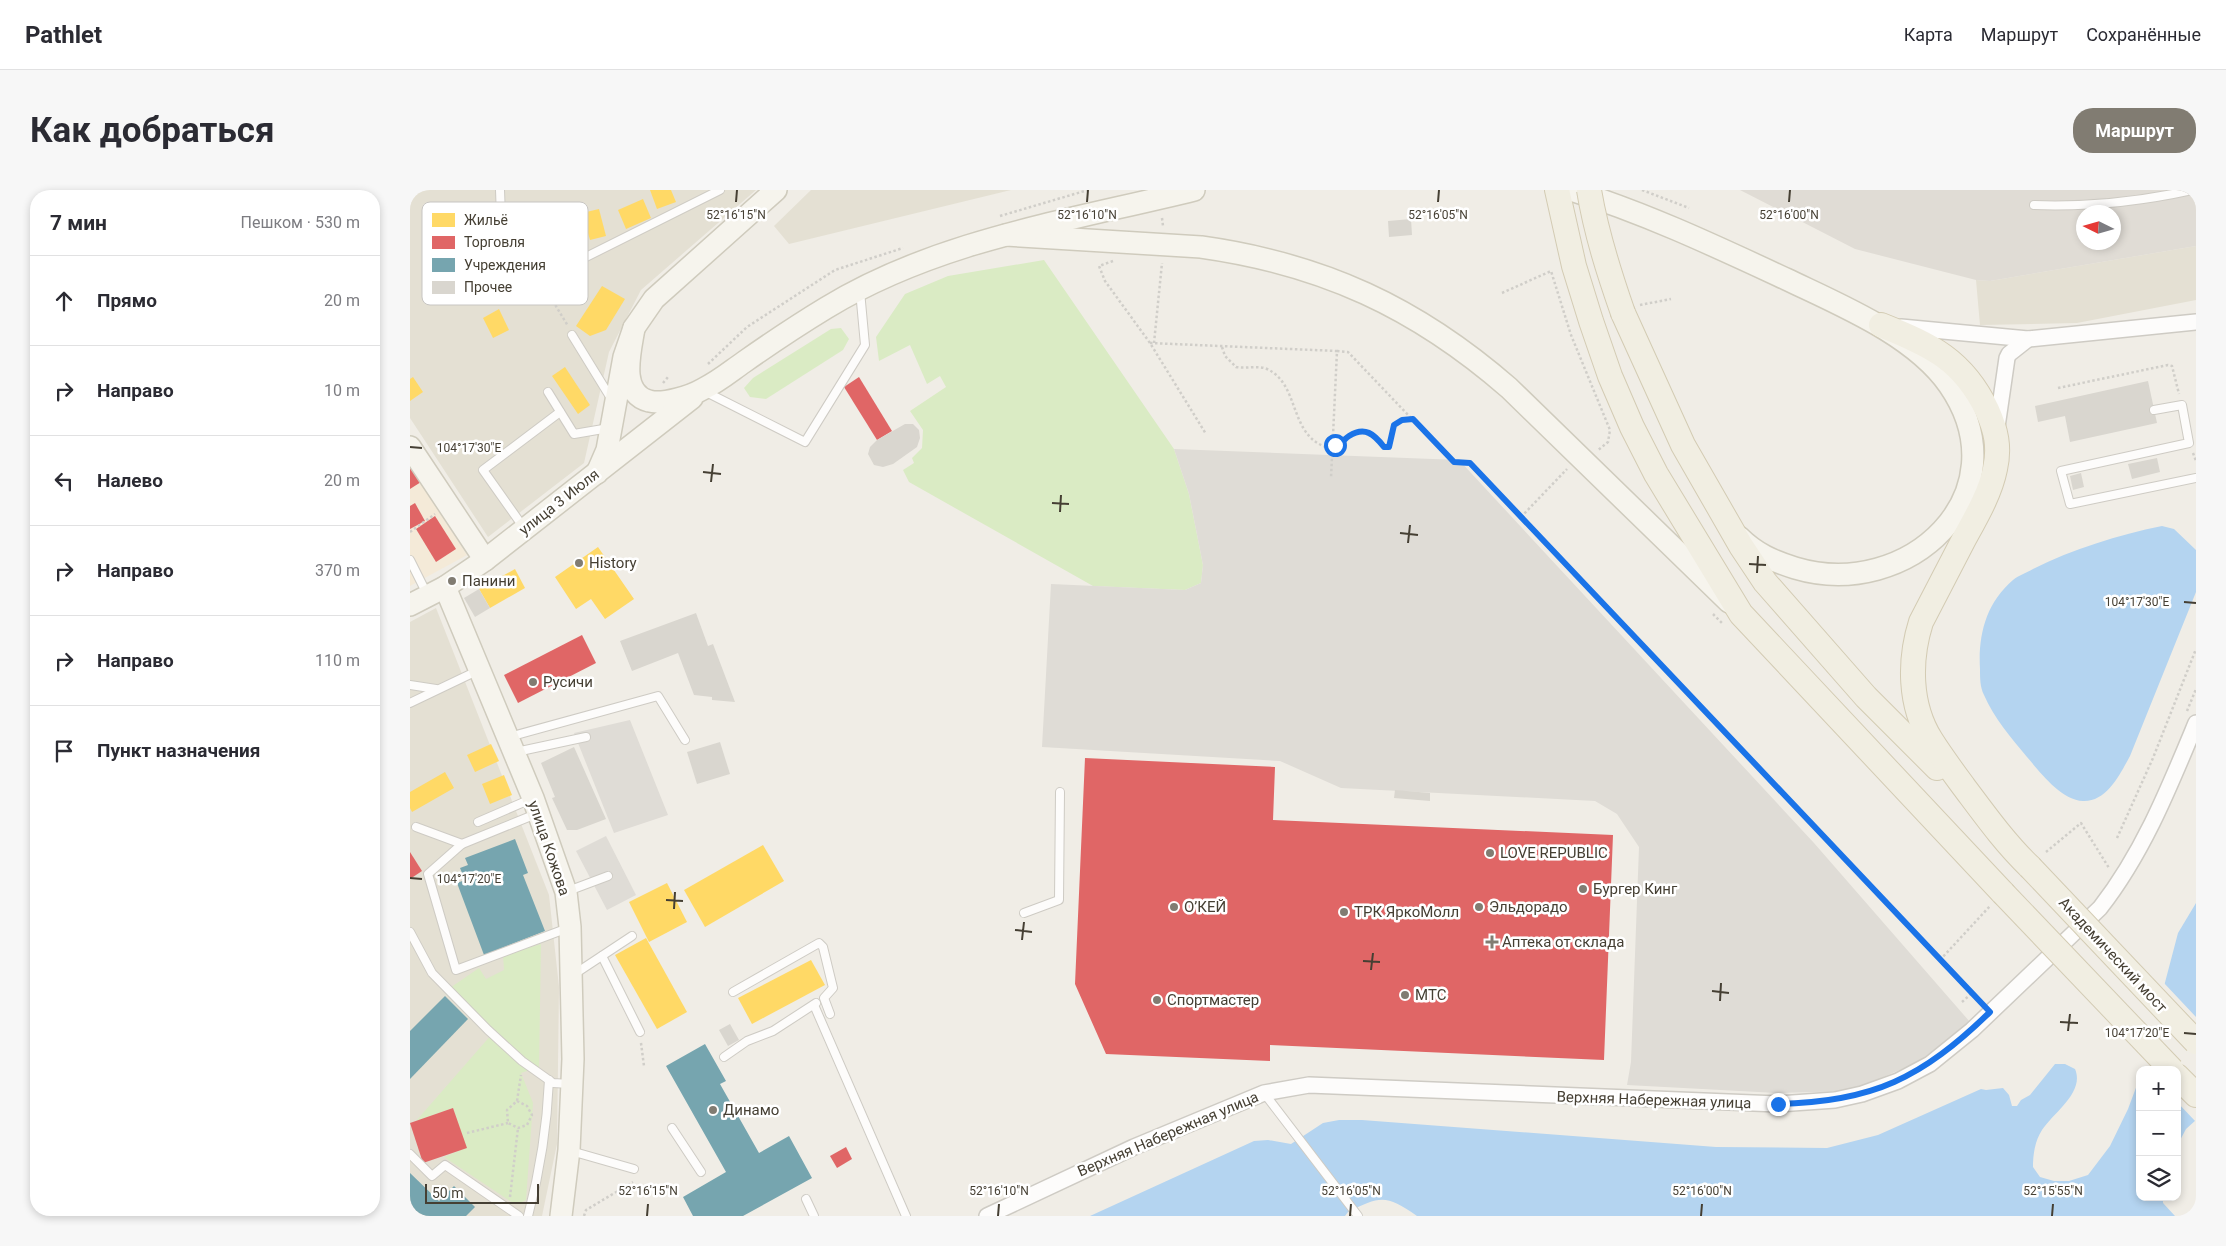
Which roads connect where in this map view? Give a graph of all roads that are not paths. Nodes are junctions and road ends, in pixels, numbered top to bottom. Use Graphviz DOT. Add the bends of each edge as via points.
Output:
graph roads {
  1 [pos="720,190"];
  2 [pos="776,190"];
  3 [pos="1194,190"];
  4 [pos="1556,190"];
  5 [pos="1571,190"];
  6 [pos="1589,190"];
  7 [pos="2192,190"];
  8 [pos="2034,205"];
  9 [pos="1006,235"];
  10 [pos="588,256"];
  11 [pos="860,287"];
  12 [pos="2196,322"];
  13 [pos="1882,325"];
  14 [pos="634,328"];
  15 [pos="571,332"];
  16 [pos="2028,339"];
  17 [pos="702,390"];
  18 [pos="548,392"];
  19 [pos="615,406"];
  20 [pos="2154,410"];
  21 [pos="560,412"];
  22 [pos="611,428"];
  23 [pos="1996,431"];
  24 [pos="410,447"];
  25 [pos="597,473"];
  26 [pos="2196,478"];
  27 [pos="525,529"];
  28 [pos="1734,531"];
  29 [pos="410,560"];
  30 [pos="485,560"];
  31 [pos="428,596"];
  32 [pos="1741,614"];
  33 [pos="478,670"];
  34 [pos="410,685"];
  35 [pos="436,689"];
  36 [pos="410,703"];
  37 [pos="2196,723"];
  38 [pos="586,737"];
  39 [pos="685,740"];
  40 [pos="510,744"];
  41 [pos="1060,792"];
  42 [pos="535,806"];
  43 [pos="1982,811"];
  44 [pos="478,822"];
  45 [pos="416,827"];
  46 [pos="462,844"];
  47 [pos="608,876"];
  48 [pos="566,892"];
  49 [pos="1024,914"];
  50 [pos="570,928"];
  51 [pos="410,932"];
  52 [pos="632,936"];
  53 [pos="602,956"];
  54 [pos="571,977"];
  55 [pos="733,992"];
  56 [pos="824,998"];
  57 [pos="814,1005"];
  58 [pos="830,1014"];
  59 [pos="640,1032"];
  60 [pos="2196,1042"];
  61 [pos="724,1057"];
  62 [pos="2168,1066"];
  63 [pos="549,1080"];
  64 [pos="2181,1080"];
  65 [pos="572,1085"];
  66 [pos="1264,1093"];
  67 [pos="2196,1096"];
  68 [pos="672,1128"];
  69 [pos="569,1150"];
  70 [pos="410,1154"];
  71 [pos="634,1169"];
  72 [pos="701,1172"];
  73 [pos="806,1199"];
  74 [pos="1357,1214"];
  75 [pos="519,1216"];
  76 [pos="528,1216"];
  77 [pos="562,1216"];
  78 [pos="814,1216"];
  79 [pos="906,1216"];
  80 [pos="987,1216"];
  1 -- 10 [label="lane"];
  2 -- 14 [label="main road" via="654,299"];
  3 -- 9 [label="main road"];
  4 -- 32 [label="main road" via="1574,266 1610,376 1632,427 1656,474"];
  5 -- 13 [label="main road" via="1619,205 1696,237"];
  6 -- 28 [label="main road, bridge" via="1607,267 1631,309 1683,444"];
  7 -- 8 [label="lane" via="2118,204"];
  9 -- 11 [label="main road" via="922,262"];
  9 -- 32 [label="main road" via="1200,247 1232,252 1316,272 1381,299 1417,319 1509,388"];
  11 -- 17 [label="main road" via="795,326"];
  11 -- 17 [label="lane" via="865,345 805,442"];
  12 -- 16 [label="street"];
  13 -- 16 [label="street"];
  13 -- 23 [label="main road" via="1922,342 1957,365 1977,391"];
  13 -- 28 [label="main road" via="1937,371 1956,396 1968,421 1973,459 1970,482 1959,511 1950,524 1912,556 1877,570 1848,574 1824,574 1776,563 1758,554"];
  14 -- 17 [label="main road" via="628,372 639,396 647,401 664,402"];
  14 -- 19 [label="main road" via="624,358"];
  15 -- 19 [label="lane"];
  16 -- 23 [label="street" via="2006,358"];
  17 -- 25 [label="main road, улица 3 Июля"];
  18 -- 21 [label="lane"];
  19 -- 22 [label="main road"];
  20 -- 26 [label="lane" via="2182,405 2189,443 2061,471 2070,504"];
  21 -- 22 [label="lane" via="574,434"];
  21 -- 27 [label="lane" via="483,470"];
  22 -- 25 [label="main road" via="607,450"];
  23 -- 43 [label="main road" via="1996,464 1990,486 1921,622 1912,666 1920,716 1930,739"];
  24 -- 30 [label="main road"];
  25 -- 27 [label="main road, улица 3 Июля"];
  27 -- 30 [label="main road, улица 3 Июля"];
  28 -- 43 [label="main road" via="1765,582 1821,648"];
  29 -- 31 [label="lane"];
  30 -- 31 [label="main road, улица 3 Июля"];
  31 -- 33 [label="main road, улица Кожова"];
  32 -- 62 [label="main road, bridge" via="1997,898"];
  33 -- 35 [label="lane"];
  33 -- 40 [label="main road, улица Кожова"];
  34 -- 35 [label="lane"];
  35 -- 36 [label="lane"];
  37 -- 66 [label="street, Верхняя Набережная улица" via="2146,840 2118,886 2100,908 1948,1050 1916,1072 1876,1090 1835,1100 1778,1104 1310,1085"];
  38 -- 40 [label="lane"];
  39 -- 40 [label="lane" via="658,696"];
  40 -- 42 [label="main road, улица Кожова"];
  41 -- 49 [label="lane" via="1060,900"];
  42 -- 44 [label="lane"];
  42 -- 46 [label="lane"];
  42 -- 48 [label="main road, улица Кожова"];
  43 -- 60 [label="main road, Академический мост, bridge" via="2009,847 2038,860"];
  45 -- 46 [label="lane"];
  46 -- 50 [label="lane" via="428,874 456,970"];
  47 -- 48 [label="lane"];
  48 -- 50 [label="main road, улица Кожова"];
  50 -- 54 [label="main road, улица Кожова"];
  51 -- 63 [label="lane" via="432,973 488,1030"];
  52 -- 53 [label="lane"];
  53 -- 54 [label="lane"];
  53 -- 59 [label="lane"];
  54 -- 65 [label="main road, улица Кожова"];
  55 -- 56 [label="lane" via="819,943 824,947 833,988"];
  56 -- 57 [label="lane"];
  56 -- 58 [label="lane"];
  57 -- 61 [label="lane"];
  57 -- 79 [label="lane"];
  63 -- 65 [label="lane"];
  63 -- 76 [label="lane" via="541,1165"];
  64 -- 67 [label="main road"];
  65 -- 69 [label="main road, улица Кожова"];
  66 -- 74 [label="lane"];
  66 -- 80 [label="street, Верхняя Набережная улица" via="1134,1147"];
  68 -- 72 [label="lane"];
  69 -- 71 [label="lane"];
  69 -- 77 [label="main road, улица Кожова"];
  70 -- 75 [label="lane" via="432,1176 445,1165"];
  73 -- 78 [label="lane"];
}
